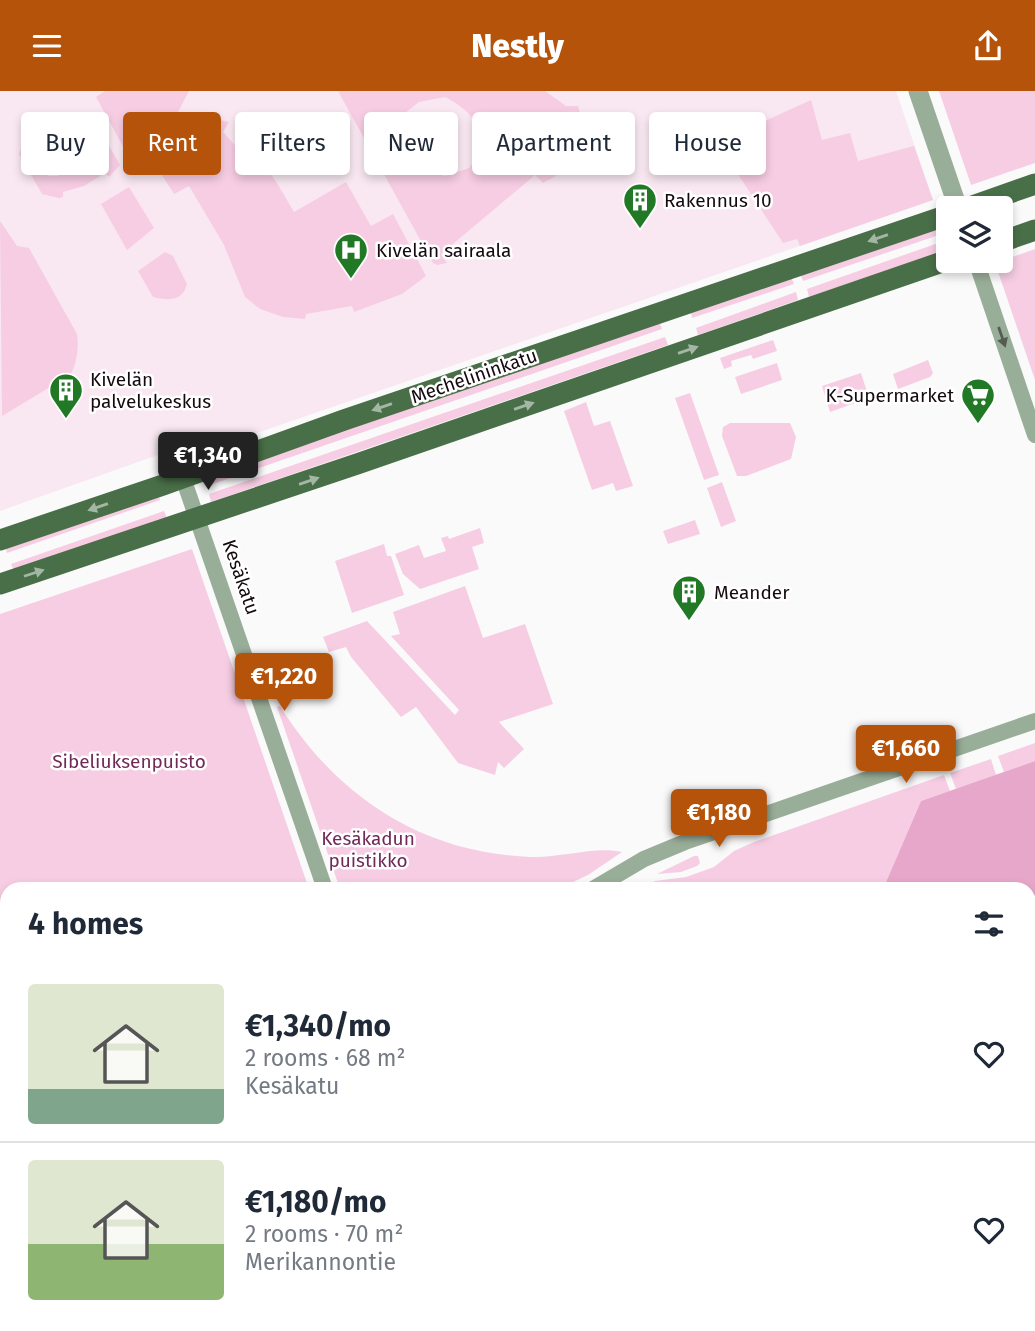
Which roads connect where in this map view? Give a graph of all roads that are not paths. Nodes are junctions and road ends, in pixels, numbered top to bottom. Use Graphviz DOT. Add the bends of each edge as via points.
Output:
graph roads {
  1 [pos="918,91"];
  2 [pos="1035,184"];
  3 [pos="954,196"];
  4 [pos="1001,196"];
  5 [pos="936,219"];
  6 [pos="1035,230"];
  7 [pos="1013,237"];
  8 [pos="936,264"];
  9 [pos="980,273"];
  10 [pos="1035,435"];
  11 [pos="183,478"];
  12 [pos="198,518"];
  13 [pos="0,540"];
  14 [pos="0,583"];
  15 [pos="1035,721"];
  16 [pos="323,882"];
  17 [pos="605,882"];
  1 -- 3 [label="street"];
  2 -- 4 [label="main road"];
  5 -- 11 [label="main road, Mechelininkatu, one-way"];
  6 -- 7 [label="main road"];
  12 -- 8 [label="main road, one-way"];
  9 -- 10 [label="street, one-way"];
  11 -- 12 [label="street, Kesäkatu"];
  11 -- 13 [label="main road, Mechelininkatu, one-way"];
  14 -- 12 [label="main road, one-way"];
  12 -- 16 [label="street, Kesäkatu"];
  15 -- 17 [label="street" via="685,842"];
}
